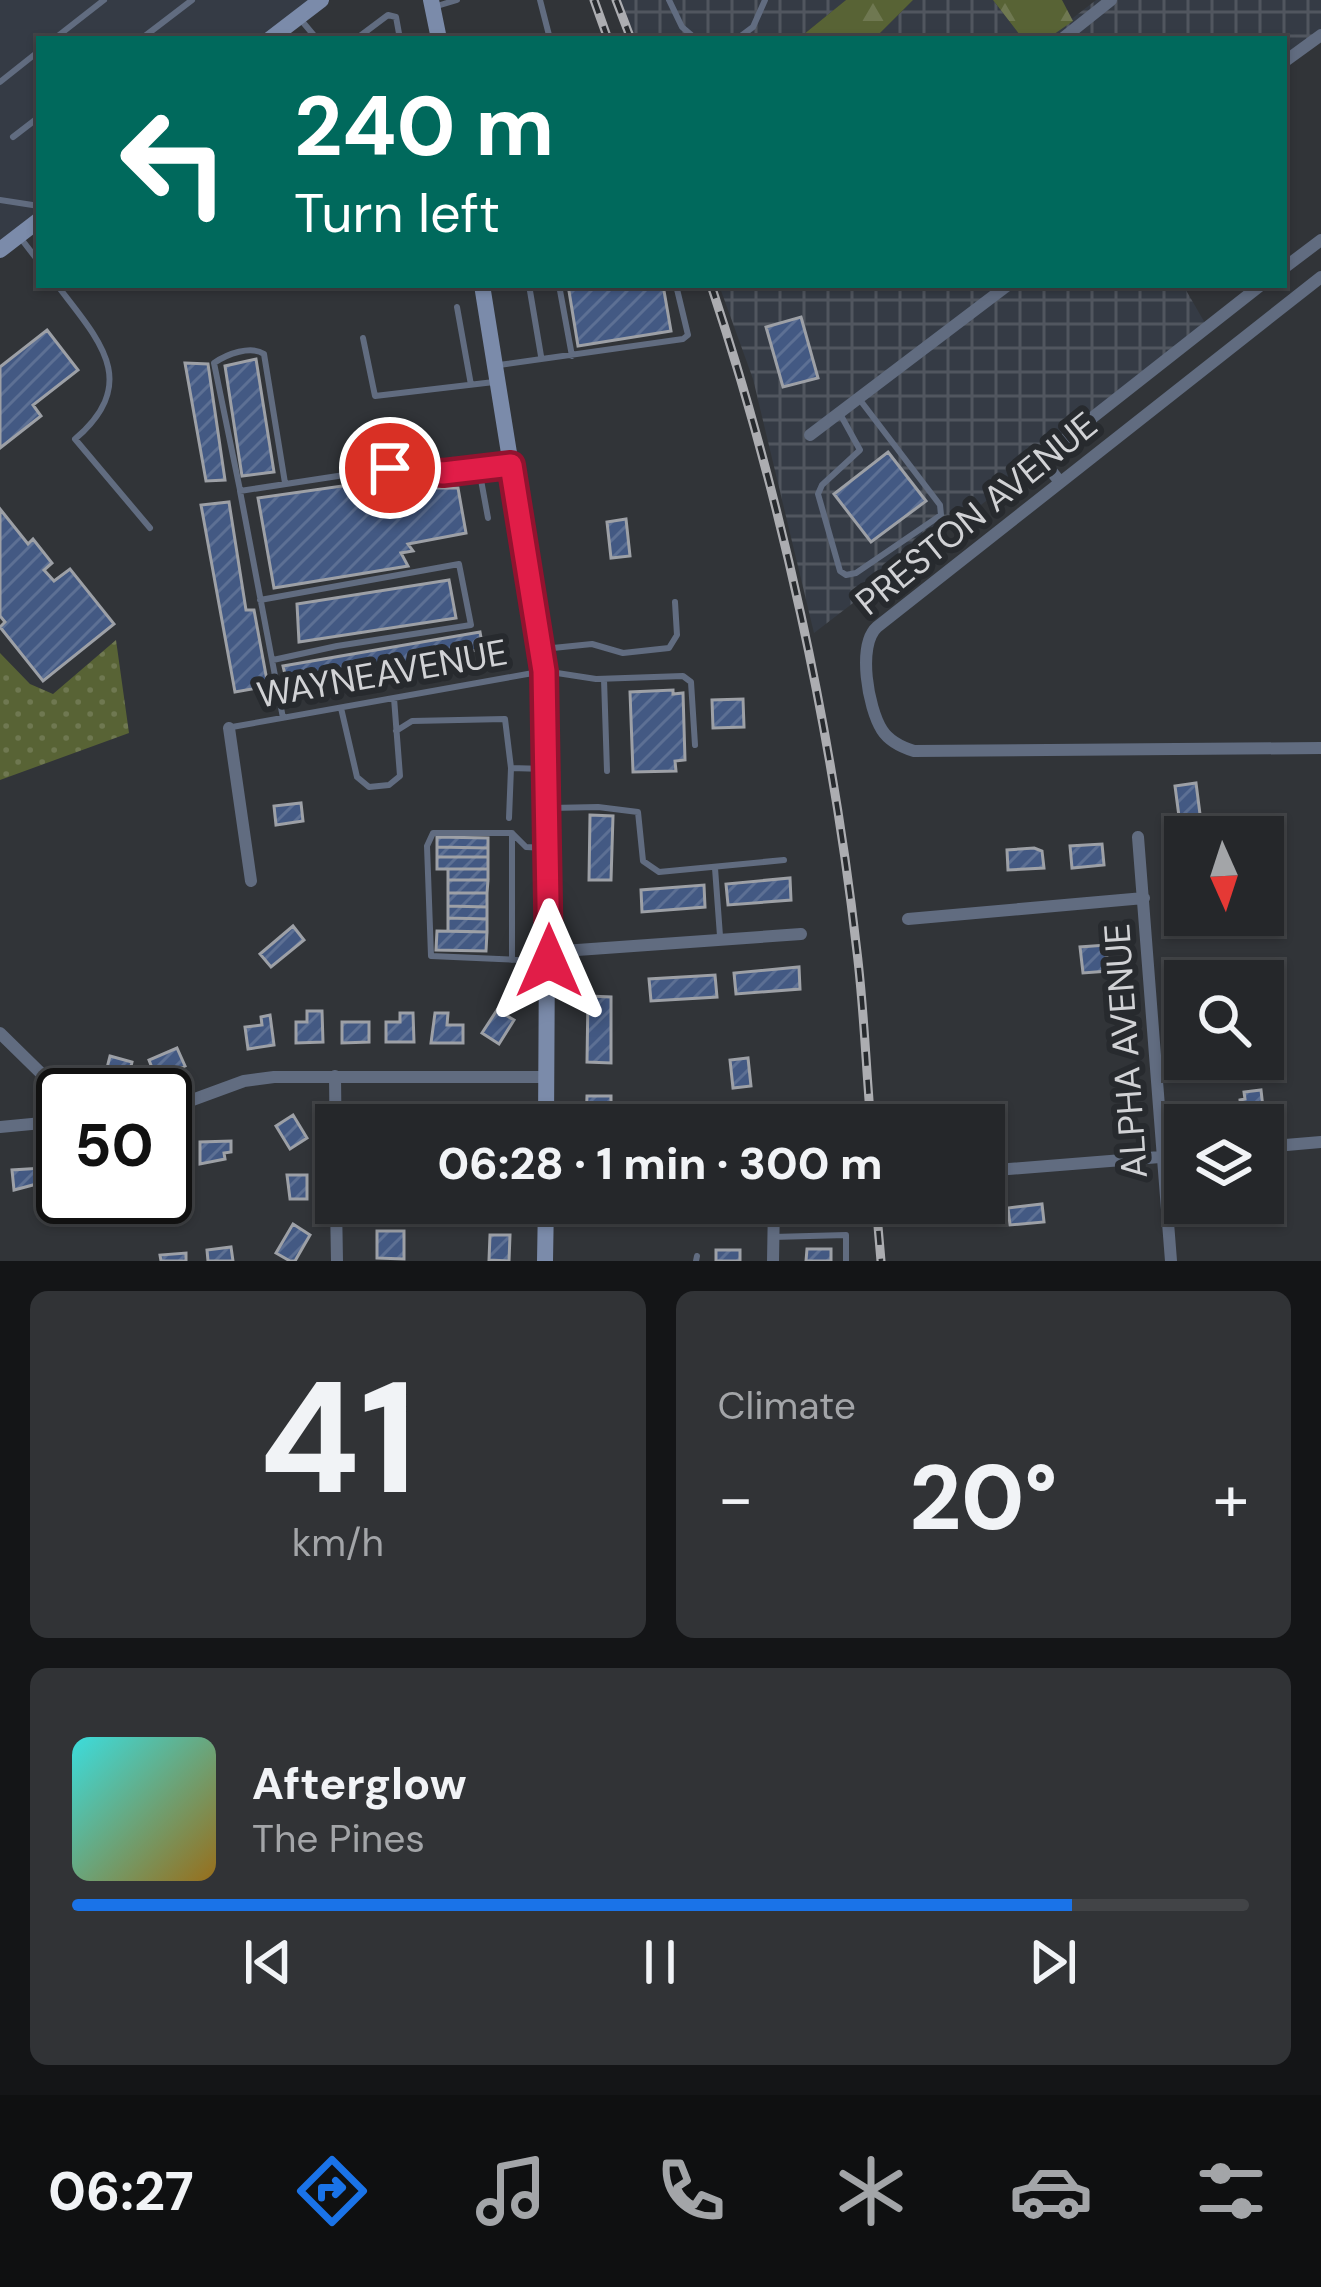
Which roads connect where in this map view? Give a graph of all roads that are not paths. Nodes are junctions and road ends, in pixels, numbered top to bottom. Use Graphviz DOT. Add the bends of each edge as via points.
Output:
graph roads {
  1 [pos="104,0"];
  2 [pos="192,0"];
  3 [pos="321,0"];
  4 [pos="457,0"];
  5 [pos="540,0"];
  6 [pos="669,0"];
  7 [pos="765,0"];
  8 [pos="1111,0"];
  9 [pos="432,3"];
  10 [pos="299,17"];
  11 [pos="1321,35"];
  12 [pos="59,36"];
  13 [pos="145,36"];
  14 [pos="274,36"];
  15 [pos="315,36"];
  16 [pos="360,36"];
  17 [pos="399,36"];
  18 [pos="438,36"];
  19 [pos="549,36"];
  20 [pos="692,36"];
  21 [pos="741,36"];
  22 [pos="1066,36"];
  23 [pos="36,53"];
  24 [pos="1287,60"];
  25 [pos="0,82"];
  26 [pos="36,119"];
  27 [pos="13,136"];
  28 [pos="0,200"];
  29 [pos="36,206"];
  30 [pos="36,222"];
  31 [pos="7,240"];
  32 [pos="1321,240"];
  33 [pos="36,260"];
  34 [pos="1287,266"];
  35 [pos="1321,277"];
  36 [pos="59,288"];
  37 [pos="482,288"];
  38 [pos="530,288"];
  39 [pos="560,288"];
  40 [pos="677,288"];
  41 [pos="1004,288"];
  42 [pos="1257,288"];
  43 [pos="457,307"];
  44 [pos="363,338"];
  45 [pos="541,356"];
  46 [pos="572,356"];
  47 [pos="496,374"];
  48 [pos="471,385"];
  49 [pos="858,397"];
  50 [pos="839,412"];
  51 [pos="811,435"];
  52 [pos="511,465"];
  53 [pos="479,469"];
  54 [pos="1060,482"];
  55 [pos="285,483"];
  56 [pos="240,491"];
  57 [pos="488,518"];
  58 [pos="150,528"];
  59 [pos="260,600"];
  60 [pos="674,602"];
  61 [pos="541,650"];
  62 [pos="272,660"];
  63 [pos="544,671"];
  64 [pos="604,679"];
  65 [pos="394,698"];
  66 [pos="340,707"];
  67 [pos="283,718"];
  68 [pos="229,728"];
  69 [pos="396,731"];
  70 [pos="694,746"];
  71 [pos="1321,748"];
  72 [pos="511,768"];
  73 [pos="548,769"];
  74 [pos="607,770"];
  75 [pos="548,808"];
  76 [pos="509,818"];
  77 [pos="512,833"];
  78 [pos="1138,837"];
  79 [pos="548,848"];
  80 [pos="784,860"];
  81 [pos="715,868"];
  82 [pos="250,881"];
  83 [pos="1144,898"];
  84 [pos="908,920"];
  85 [pos="801,934"];
  86 [pos="720,940"];
  87 [pos="549,957"];
  88 [pos="512,960"];
  89 [pos="0,1033"];
  90 [pos="36,1068"];
  91 [pos="335,1076"];
  92 [pos="547,1077"];
  93 [pos="192,1100"];
  94 [pos="335,1104"];
  95 [pos="546,1104"];
  96 [pos="36,1122"];
  97 [pos="0,1127"];
  98 [pos="1321,1142"];
  99 [pos="1284,1146"];
  100 [pos="1162,1157"];
  101 [pos="1005,1169"];
  102 [pos="337,1224"];
  103 [pos="546,1224"];
  104 [pos="773,1224"];
  105 [pos="773,1237"];
  106 [pos="337,1261"];
  107 [pos="545,1261"];
  108 [pos="772,1261"];
  109 [pos="846,1261"];
  110 [pos="1171,1261"];
  1 -- 12 [label="lane"];
  2 -- 13 [label="lane"];
  3 -- 10 [label="main road"];
  4 -- 9 [label="lane"];
  5 -- 19 [label="lane"];
  6 -- 20 [label="lane"];
  7 -- 21 [label="lane"];
  8 -- 22 [label="street"];
  9 -- 18 [label="main road"];
  10 -- 14 [label="main road"];
  10 -- 15 [label="lane"];
  11 -- 24 [label="street"];
  16 -- 17 [label="lane" via="388,15 396,17"];
  23 -- 25 [label="lane"];
  26 -- 27 [label="lane"];
  28 -- 29 [label="lane"];
  30 -- 31 [label="main road"];
  31 -- 33 [label="lane"];
  32 -- 34 [label="street"];
  35 -- 54 [label="street, PRESTON AVENUE"];
  36 -- 58 [label="lane" via="102,344 110,373 105,406 75,439"];
  37 -- 47 [label="main road"];
  38 -- 45 [label="lane"];
  39 -- 46 [label="lane"];
  40 -- 46 [label="lane" via="683,339"];
  41 -- 49 [label="street"];
  42 -- 54 [label="street" via="1040,458"];
  43 -- 48 [label="lane"];
  44 -- 48 [label="lane" via="375,397"];
  45 -- 46 [label="lane"];
  45 -- 47 [label="lane"];
  47 -- 48 [label="lane"];
  47 -- 52 [label="main road"];
  49 -- 50 [label="street"];
  49 -- 50 [label="lane" via="941,515 847,575 818,494 860,450"];
  50 -- 51 [label="street"];
  52 -- 53 [label="lane"];
  52 -- 61 [label="main road"];
  53 -- 55 [label="lane" via="390,468"];
  53 -- 57 [label="lane"];
  54 -- 71 [label="street, PRESTON AVENUE" via="868,634 868,676 884,734 922,752"];
  55 -- 56 [label="lane"];
  55 -- 56 [label="lane" via="264,354 249,350 214,363"];
  56 -- 59 [label="lane"];
  59 -- 62 [label="lane"];
  59 -- 62 [label="lane" via="459,564 471,625"];
  60 -- 61 [label="lane" via="677,634 669,648"];
  61 -- 63 [label="main road"];
  62 -- 67 [label="lane"];
  63 -- 64 [label="lane, WAYNEAVENUE"];
  63 -- 65 [label="lane, WAYNEAVENUE"];
  63 -- 73 [label="main road"];
  64 -- 70 [label="lane, WAYNEAVENUE" via="686,677"];
  64 -- 74 [label="lane"];
  65 -- 66 [label="lane, WAYNEAVENUE"];
  65 -- 69 [label="lane"];
  66 -- 67 [label="lane, WAYNEAVENUE"];
  66 -- 69 [label="lane" via="357,777 369,787 400,776"];
  67 -- 68 [label="lane, WAYNEAVENUE"];
  68 -- 82 [label="street"];
  69 -- 72 [label="lane" via="412,722 505,718"];
  72 -- 73 [label="lane"];
  72 -- 76 [label="lane"];
  73 -- 75 [label="main road"];
  75 -- 79 [label="main road"];
  75 -- 81 [label="lane" via="631,808 641,817 649,868"];
  77 -- 79 [label="lane" via="526,847"];
  77 -- 88 [label="lane"];
  77 -- 88 [label="lane" via="440,832 428,839 427,947 430,956"];
  78 -- 83 [label="street, ALPHA AVENUE"];
  79 -- 87 [label="main road"];
  80 -- 81 [label="lane"];
  81 -- 86 [label="lane"];
  83 -- 84 [label="street"];
  83 -- 100 [label="street, ALPHA AVENUE"];
  85 -- 86 [label="street"];
  86 -- 87 [label="street"];
  87 -- 88 [label="lane"];
  87 -- 92 [label="main road"];
  89 -- 90 [label="street"];
  91 -- 92 [label="street"];
  91 -- 93 [label="street" via="244,1081"];
  91 -- 94 [label="street"];
  92 -- 95 [label="main road"];
  96 -- 97 [label="street"];
  98 -- 99 [label="street"];
  100 -- 101 [label="street"];
  100 -- 110 [label="street, ALPHA AVENUE"];
  102 -- 106 [label="street"];
  103 -- 107 [label="main road"];
  104 -- 105 [label="street"];
  105 -- 108 [label="street"];
  105 -- 109 [label="lane" via="846,1235"];
}
